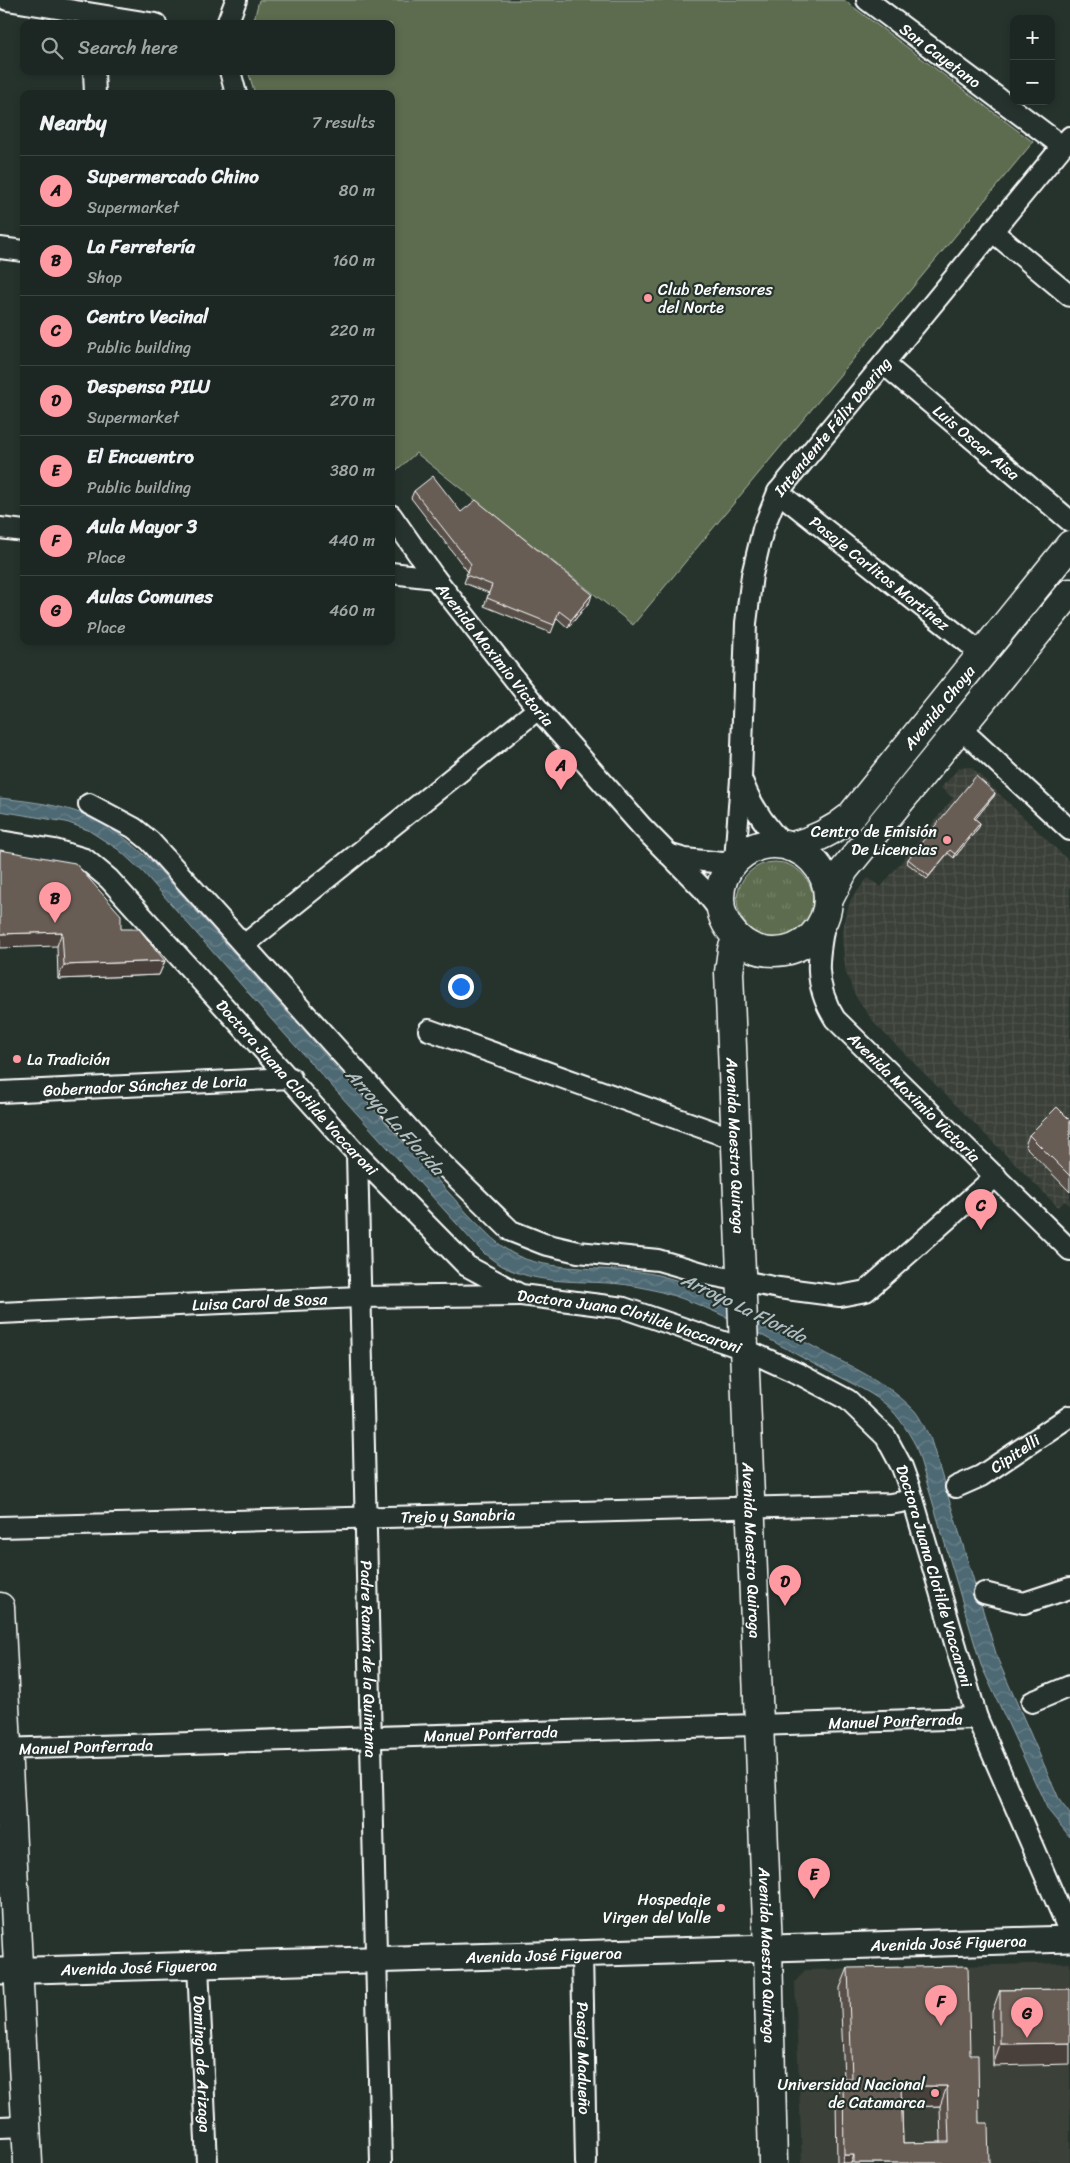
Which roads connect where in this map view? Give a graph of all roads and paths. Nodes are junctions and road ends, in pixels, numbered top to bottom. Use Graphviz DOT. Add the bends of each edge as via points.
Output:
graph roads {
  1 [pos="8,0"];
  2 [pos="236,0"];
  3 [pos="867,0"];
  4 [pos="98,13"];
  5 [pos="135,20"];
  6 [pos="228,20"];
  7 [pos="94,75"];
  8 [pos="231,75"];
  9 [pos="95,90"];
  10 [pos="235,90"];
  11 [pos="1066,142"];
  12 [pos="992,232"];
  13 [pos="0,248"];
  14 [pos="20,250"];
  15 [pos="1070,296"];
  16 [pos="884,364"];
  17 [pos="778,492"];
  18 [pos="395,521"];
  19 [pos="1070,521"];
  20 [pos="0,528"];
  21 [pos="20,530"];
  22 [pos="1070,545"];
  23 [pos="395,573"];
  24 [pos="435,578"];
  25 [pos="1070,593"];
  26 [pos="982,654"];
  27 [pos="538,710"];
  28 [pos="960,728"];
  29 [pos="741,778"];
  30 [pos="89,804"];
  31 [pos="1070,830"];
  32 [pos="0,841"];
  33 [pos="787,846"];
  34 [pos="668,854"];
  35 [pos="734,862"];
  36 [pos="827,908"];
  37 [pos="721,912"];
  38 [pos="737,938"];
  39 [pos="244,945"];
  40 [pos="429,1030"];
  41 [pos="291,1078"];
  42 [pos="0,1092"];
  43 [pos="734,1139"];
  44 [pos="357,1154"];
  45 [pos="996,1176"];
  46 [pos="1070,1250"];
  47 [pos="742,1289"];
  48 [pos="521,1295"];
  49 [pos="360,1297"];
  50 [pos="0,1313"];
  51 [pos="744,1341"];
  52 [pos="1070,1416"];
  53 [pos="956,1487"];
  54 [pos="913,1500"];
  55 [pos="751,1508"];
  56 [pos="364,1518"];
  57 [pos="0,1527"];
  58 [pos="1070,1588"];
  59 [pos="984,1594"];
  60 [pos="0,1606"];
  61 [pos="1070,1686"];
  62 [pos="1032,1702"];
  63 [pos="977,1718"];
  64 [pos="758,1725"];
  65 [pos="370,1738"];
  66 [pos="3,1749"];
  67 [pos="1070,1933"];
  68 [pos="1070,1939"];
  69 [pos="768,1948"];
  70 [pos="582,1953"];
  71 [pos="376,1959"];
  72 [pos="198,1964"];
  73 [pos="9,1970"];
  74 [pos="13,2126"];
  75 [pos="28,2163"];
  76 [pos="207,2163"];
  77 [pos="381,2163"];
  78 [pos="586,2163"];
  79 [pos="772,2163"];
  1 -- 4 [label="street"];
  2 -- 6 [label="street"];
  3 -- 11 [label="street, San Cayetano"];
  4 -- 5 [label="street"];
  7 -- 9 [label="street"];
  8 -- 10 [label="street"];
  11 -- 12 [label="street, Intendente Félix Doering"];
  12 -- 15 [label="street"];
  12 -- 16 [label="street, Intendente Félix Doering"];
  13 -- 14 [label="street"];
  16 -- 17 [label="street, Intendente Félix Doering"];
  16 -- 19 [label="street, Luis Oscar Aisa"];
  17 -- 26 [label="street, Pasaje Carlitos Martínez"];
  17 -- 29 [label="street, Intendente Félix Doering" via="763,529 752,574 746,623"];
  18 -- 24 [label="street, Avenida Maximio Victoria"];
  20 -- 21 [label="street"];
  22 -- 26 [label="main road, Avenida Choya"];
  23 -- 24 [label="street"];
  24 -- 27 [label="street, Avenida Maximio Victoria"];
  25 -- 28 [label="main road, Avenida Choya"];
  26 -- 33 [label="main road, Avenida Choya" via="850,817 818,838"];
  27 -- 34 [label="street, Avenida Maximio Victoria"];
  27 -- 39 [label="street"];
  28 -- 31 [label="street"];
  28 -- 36 [label="main road, Avenida Choya" via="844,870"];
  29 -- 33 [label="street, Intendente Félix Doering" via="755,810 772,833"];
  29 -- 35 [label="street, Intendente Félix Doering"];
  30 -- 39 [label="street" via="134,828 150,841"];
  32 -- 41 [label="street, Doctora Juana Clotilde Vaccaroni" via="55,850 85,860 109,879"];
  33 -- 35 [label="main road" via="758,847"];
  33 -- 36 [label="main road" via="806,855 819,868 826,884"];
  34 -- 35 [label="street" via="685,859"];
  34 -- 37 [label="street, Avenida Maximio Victoria"];
  35 -- 37 [label="main road" via="721,887"];
  36 -- 38 [label="main road" via="819,929 795,948 765,952"];
  36 -- 45 [label="street, Avenida Maximio Victoria" via="818,964 824,1002 835,1019"];
  37 -- 38 [label="main road"];
  38 -- 43 [label="main road, Avenida Maestro Quiroga" via="729,972"];
  39 -- 47 [label="street" via="427,1149 511,1231 544,1244 578,1252 658,1260"];
  40 -- 43 [label="street"];
  41 -- 42 [label="street, Gobernador Sánchez de Loria"];
  41 -- 44 [label="street, Doctora Juana Clotilde Vaccaroni"];
  43 -- 47 [label="main road, Avenida Maestro Quiroga"];
  44 -- 48 [label="street, Doctora Juana Clotilde Vaccaroni" via="468,1266"];
  44 -- 49 [label="street, Padre Ramón de la Quintana"];
  45 -- 46 [label="street, Avenida Maximio Victoria"];
  45 -- 47 [label="street" via="866,1291 840,1296"];
  47 -- 51 [label="main road, Avenida Maestro Quiroga"];
  48 -- 49 [label="street, Luisa Carol de Sosa"];
  48 -- 51 [label="street, Doctora Juana Clotilde Vaccaroni" via="624,1308"];
  49 -- 50 [label="street, Luisa Carol de Sosa"];
  49 -- 56 [label="street, Padre Ramón de la Quintana"];
  51 -- 54 [label="street, Doctora Juana Clotilde Vaccaroni" via="848,1400 886,1437 902,1467"];
  51 -- 55 [label="main road, Avenida Maestro Quiroga"];
  52 -- 53 [label="street, Cipitelli" via="981,1476"];
  54 -- 55 [label="street, Trejo y Sanabria" via="890,1504"];
  54 -- 63 [label="street, Doctora Juana Clotilde Vaccaroni"];
  55 -- 56 [label="street, Trejo y Sanabria"];
  55 -- 64 [label="main road, Avenida Maestro Quiroga"];
  56 -- 57 [label="street, Trejo y Sanabria"];
  56 -- 65 [label="street, Padre Ramón de la Quintana"];
  58 -- 59 [label="street" via="1024,1603"];
  60 -- 66 [label="main road"];
  61 -- 62 [label="street"];
  63 -- 64 [label="street, Manuel Ponferrada"];
  63 -- 67 [label="street, Doctora Juana Clotilde Vaccaroni"];
  64 -- 65 [label="street, Manuel Ponferrada"];
  64 -- 69 [label="main road, Avenida Maestro Quiroga"];
  65 -- 66 [label="street, Manuel Ponferrada"];
  65 -- 71 [label="street, Padre Ramón de la Quintana"];
  66 -- 73 [label="main road"];
  68 -- 69 [label="street, Avenida José Figueroa"];
  69 -- 70 [label="street, Avenida José Figueroa"];
  69 -- 79 [label="main road, Avenida Maestro Quiroga"];
  70 -- 71 [label="street, Avenida José Figueroa"];
  70 -- 78 [label="street, Pasaje Madueño"];
  71 -- 72 [label="street, Avenida José Figueroa"];
  71 -- 77 [label="street, Padre Ramón de la Quintana"];
  72 -- 73 [label="street, Avenida José Figueroa"];
  72 -- 76 [label="street, Domingo de Arizaga"];
  73 -- 74 [label="main road"];
  74 -- 75 [label="main road"];
}
